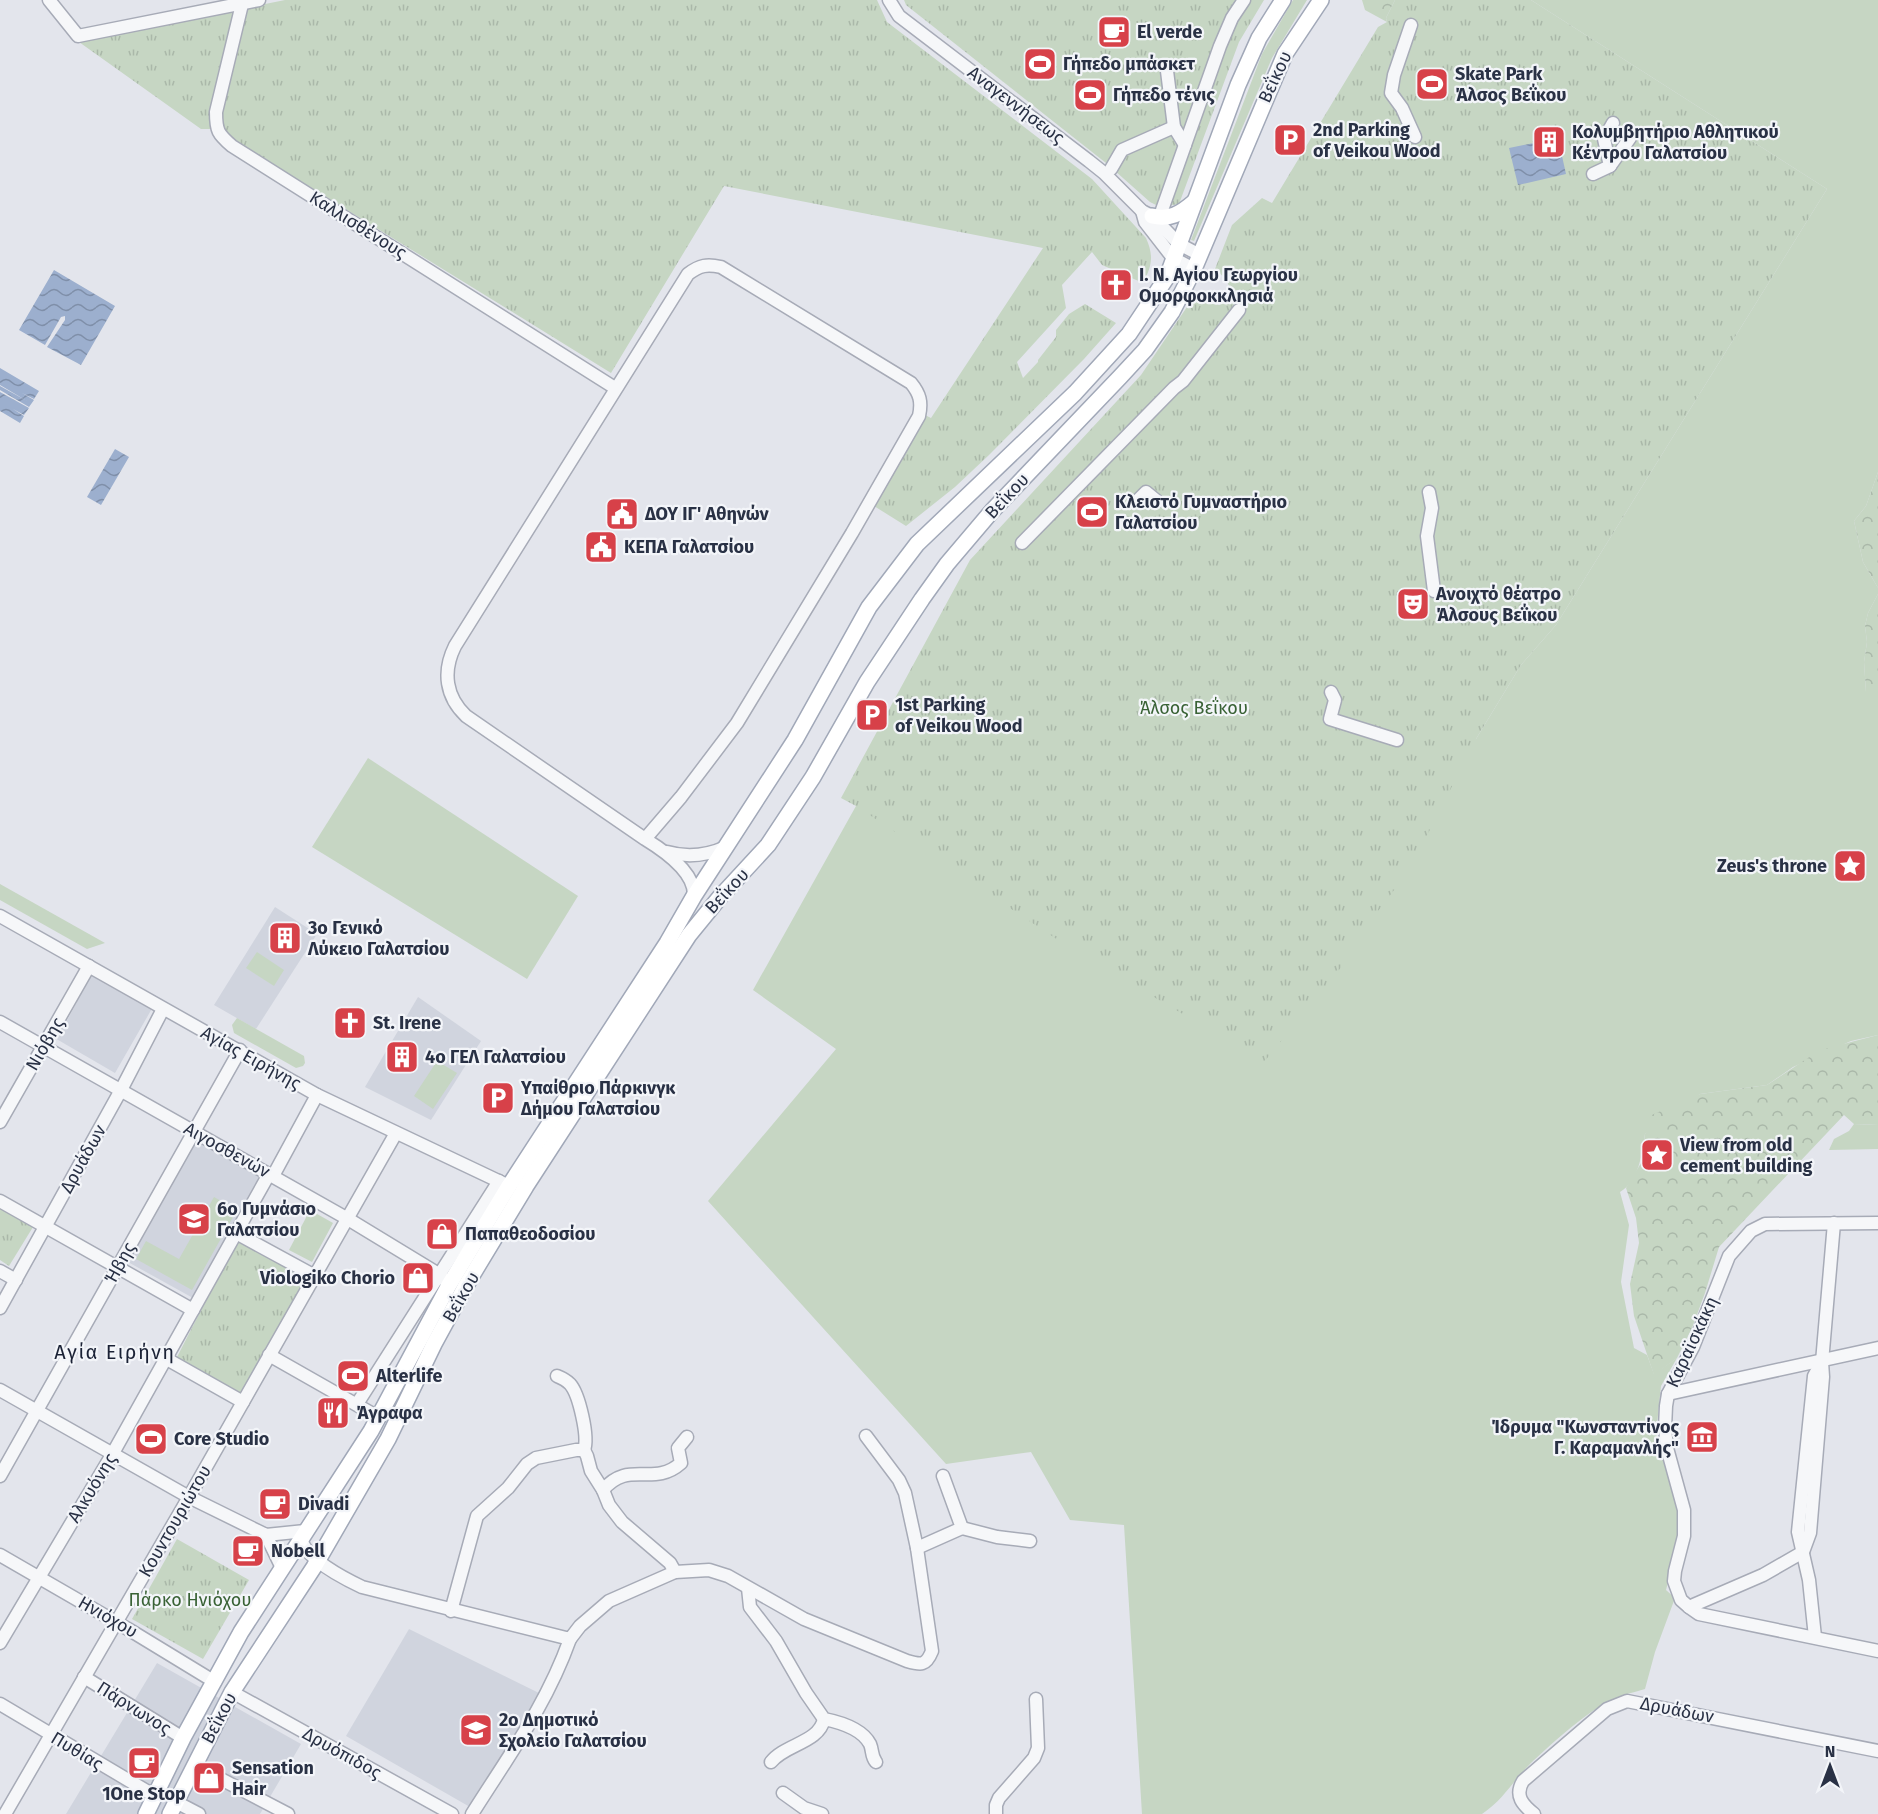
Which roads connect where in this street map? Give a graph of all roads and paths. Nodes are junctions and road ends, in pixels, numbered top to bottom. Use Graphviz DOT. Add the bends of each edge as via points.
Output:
graph roads {
  1 [pos="49,0"];
  2 [pos="259,0"];
  3 [pos="890,0"];
  4 [pos="1244,0"];
  5 [pos="1283,0"];
  6 [pos="1320,0"];
  7 [pos="243,2"];
  8 [pos="1411,25"];
  9 [pos="1167,71"];
  10 [pos="1614,123"];
  11 [pos="1174,127"];
  12 [pos="1415,137"];
  13 [pos="1630,138"];
  14 [pos="1185,145"];
  15 [pos="1610,166"];
  16 [pos="1111,169"];
  17 [pos="1593,174"];
  18 [pos="1194,202"];
  19 [pos="1152,212"];
  20 [pos="1176,251"];
  21 [pos="1197,262"];
  22 [pos="1239,310"];
  23 [pos="615,388"];
  24 [pos="1429,492"];
  25 [pos="1157,501"];
  26 [pos="1136,502"];
  27 [pos="1022,543"];
  28 [pos="1434,591"];
  29 [pos="1331,692"];
  30 [pos="1397,740"];
  31 [pos="645,838"];
  32 [pos="726,848"];
  33 [pos="667,852"];
  34 [pos="694,896"];
  35 [pos="0,916"];
  36 [pos="89,966"];
  37 [pos="163,1009"];
  38 [pos="0,1022"];
  39 [pos="43,1046"];
  40 [pos="240,1050"];
  41 [pos="121,1090"];
  42 [pos="317,1095"];
  43 [pos="0,1122"];
  44 [pos="194,1132"];
  45 [pos="396,1132"];
  46 [pos="271,1175"];
  47 [pos="504,1183"];
  48 [pos="0,1201"];
  49 [pos="348,1219"];
  50 [pos="1834,1223"];
  51 [pos="1878,1223"];
  52 [pos="46,1227"];
  53 [pos="236,1233"];
  54 [pos="117,1267"];
  55 [pos="0,1271"];
  56 [pos="315,1276"];
  57 [pos="16,1280"];
  58 [pos="444,1280"];
  59 [pos="0,1308"];
  60 [pos="192,1310"];
  61 [pos="1878,1348"];
  62 [pos="269,1355"];
  63 [pos="165,1358"];
  64 [pos="1822,1362"];
  65 [pos="558,1376"];
  66 [pos="0,1390"];
  67 [pos="1668,1394"];
  68 [pos="243,1402"];
  69 [pos="357,1404"];
  70 [pos="37,1411"];
  71 [pos="378,1416"];
  72 [pos="866,1436"];
  73 [pos="687,1437"];
  74 [pos="584,1450"];
  75 [pos="113,1452"];
  76 [pos="0,1476"];
  77 [pos="943,1476"];
  78 [pos="603,1490"];
  79 [pos="189,1497"];
  80 [pos="962,1528"];
  81 [pos="266,1535"];
  82 [pos="303,1535"];
  83 [pos="1030,1541"];
  84 [pos="917,1548"];
  85 [pos="1803,1552"];
  86 [pos="0,1555"];
  87 [pos="318,1560"];
  88 [pos="282,1568"];
  89 [pos="675,1572"];
  90 [pos="39,1577"];
  91 [pos="748,1588"];
  92 [pos="1689,1607"];
  93 [pos="451,1611"];
  94 [pos="116,1622"];
  95 [pos="1815,1637"];
  96 [pos="570,1639"];
  97 [pos="0,1643"];
  98 [pos="1878,1652"];
  99 [pos="84,1677"];
  100 [pos="214,1682"];
  101 [pos="232,1692"];
  102 [pos="1036,1699"];
  103 [pos="0,1704"];
  104 [pos="824,1719"];
  105 [pos="51,1735"];
  106 [pos="183,1738"];
  107 [pos="1878,1750"];
  108 [pos="771,1762"];
  109 [pos="876,1762"];
  110 [pos="194,1765"];
  111 [pos="783,1793"];
  112 [pos="155,1797"];
  113 [pos="173,1808"];
  114 [pos="5,1814"];
  115 [pos="146,1814"];
  116 [pos="199,1814"];
  117 [pos="288,1814"];
  118 [pos="452,1814"];
  119 [pos="472,1814"];
  120 [pos="822,1814"];
  121 [pos="996,1814"];
  122 [pos="1534,1814"];
  1 -- 7 [label="street" via="78,36"];
  2 -- 7 [label="street"];
  3 -- 19 [label="street, Αναγεννήσεως" via="899,16"];
  4 -- 14 [label="street" via="1220,46"];
  5 -- 18 [label="main road, Βεΐκου" via="1259,38 1238,85"];
  6 -- 21 [label="main road, Βεΐκου" via="1285,54"];
  7 -- 23 [label="street, Καλλισθένους" via="216,112 216,129 221,136"];
  8 -- 12 [label="street" via="1391,93"];
  9 -- 11 [label="street"];
  10 -- 15 [label="street" via="1604,139"];
  11 -- 14 [label="street"];
  11 -- 16 [label="street" via="1122,150"];
  13 -- 15 [label="street"];
  14 -- 19 [label="street"];
  15 -- 17 [label="street"];
  18 -- 19 [label="main road" via="1172,217"];
  18 -- 20 [label="main road, Βεΐκου"];
  19 -- 20 [label="street, Αναγεννήσεως"];
  20 -- 21 [label="street, Αναγεννήσεως"];
  20 -- 32 [label="main road, Βεΐκου" via="1167,277 1129,334 1075,393 925,536 884,586 795,740"];
  21 -- 87 [label="main road, Βεΐκου" via="1172,312 1145,350 947,564 867,682 813,777 768,845 689,935 471,1277 388,1438"];
  22 -- 27 [label="street" via="1183,381"];
  23 -- 31 [label="street" via="455,646 449,658 447,682 454,703 466,716"];
  23 -- 31 [label="street" via="688,274 709,264 721,267 911,383 921,404 919,416 852,533 737,723"];
  24 -- 28 [label="street" via="1432,508 1427,536"];
  25 -- 26 [label="street" via="1146,492"];
  29 -- 30 [label="street" via="1335,700 1330,719"];
  31 -- 33 [label="street"];
  32 -- 33 [label="street" via="697,856"];
  32 -- 34 [label="main road, Βεΐκου"];
  33 -- 34 [label="street" via="692,883"];
  34 -- 47 [label="main road, Βεΐκου" via="667,943"];
  35 -- 36 [label="street, Αγίας Ειρήνης"];
  36 -- 37 [label="street, Αγίας Ειρήνης"];
  36 -- 39 [label="street, Νιόβης"];
  37 -- 40 [label="street, Αγίας Ειρήνης"];
  37 -- 41 [label="street, Δρυάδων"];
  38 -- 39 [label="street, Αιγοσθενών"];
  39 -- 41 [label="street, Αιγοσθενών"];
  39 -- 43 [label="street, Νιόβης"];
  40 -- 42 [label="street, Αγίας Ειρήνης"];
  40 -- 44 [label="street, Ήβης"];
  41 -- 44 [label="street, Αιγοσθενών"];
  41 -- 52 [label="street, Δρυάδων"];
  42 -- 45 [label="street, Αγίας Ειρήνης"];
  42 -- 46 [label="street, Αλκυόνης"];
  44 -- 46 [label="street, Αιγοσθενών"];
  44 -- 54 [label="street, Ήβης"];
  45 -- 47 [label="street, Αγίας Ειρήνης"];
  45 -- 49 [label="street, Κουντουριώτου"];
  46 -- 49 [label="street, Αιγοσθενών"];
  46 -- 53 [label="street, Αλκυόνης"];
  47 -- 58 [label="main road, Βεΐκου"];
  48 -- 52 [label="street"];
  49 -- 56 [label="street, Κουντουριώτου"];
  49 -- 58 [label="street, Αιγοσθενών"];
  50 -- 51 [label="street"];
  50 -- 64 [label="street"];
  50 -- 67 [label="street, Καραϊσκάκη" via="1757,1227 1729,1256 1693,1347"];
  52 -- 54 [label="street"];
  52 -- 57 [label="street, Δρυάδων"];
  53 -- 56 [label="street"];
  53 -- 60 [label="street, Αλκυόνης"];
  54 -- 60 [label="street"];
  54 -- 70 [label="street, Ήβης"];
  55 -- 57 [label="street"];
  56 -- 62 [label="street, Κουντουριώτου"];
  57 -- 59 [label="street, Δρυάδων"];
  58 -- 69 [label="street"];
  58 -- 71 [label="main road, Βεΐκου"];
  60 -- 63 [label="street, Αλκυόνης"];
  61 -- 64 [label="street"];
  62 -- 68 [label="street, Κουντουριώτου"];
  62 -- 69 [label="street"];
  63 -- 68 [label="street"];
  63 -- 75 [label="street, Αλκυόνης"];
  64 -- 67 [label="street"];
  64 -- 85 [label="street" via="1810,1533"];
  65 -- 74 [label="street" via="574,1390 585,1429"];
  66 -- 70 [label="street"];
  67 -- 92 [label="street, Καραϊσκάκη" via="1665,1434 1684,1510 1684,1536 1674,1581 1681,1600"];
  68 -- 79 [label="street, Κουντουριώτου"];
  69 -- 71 [label="street"];
  70 -- 75 [label="street"];
  70 -- 76 [label="street, Ήβης"];
  71 -- 82 [label="main road, Βεΐκου"];
  72 -- 84 [label="street" via="905,1493"];
  73 -- 78 [label="street" via="678,1448 681,1464 674,1470 665,1474 622,1475"];
  74 -- 78 [label="street"];
  74 -- 93 [label="street" via="536,1458 477,1516"];
  75 -- 79 [label="street"];
  75 -- 90 [label="street, Αλκυόνης"];
  77 -- 80 [label="street"];
  78 -- 89 [label="street" via="622,1522 670,1563"];
  79 -- 81 [label="street"];
  79 -- 94 [label="street, Κουντουριώτου"];
  80 -- 83 [label="street"];
  80 -- 84 [label="street"];
  81 -- 82 [label="street"];
  81 -- 88 [label="street"];
  82 -- 87 [label="street" via="304,1546"];
  82 -- 88 [label="main road, Βεΐκου"];
  84 -- 91 [label="street" via="932,1651 924,1663 907,1661 804,1619"];
  85 -- 92 [label="street" via="1763,1575"];
  85 -- 95 [label="street"];
  86 -- 90 [label="street, Ηνιόχου"];
  87 -- 93 [label="street" via="362,1587"];
  87 -- 101 [label="main road, Βεΐκου"];
  88 -- 100 [label="main road, Βεΐκου"];
  89 -- 91 [label="street" via="709,1570"];
  89 -- 96 [label="street" via="609,1601"];
  90 -- 94 [label="street, Ηνιόχου"];
  90 -- 97 [label="street, Αλκυόνης"];
  91 -- 104 [label="street" via="750,1607"];
  92 -- 95 [label="street" via="1699,1614"];
  93 -- 96 [label="street"];
  94 -- 99 [label="street, Κουντουριώτου"];
  94 -- 100 [label="street, Ηνιόχου"];
  95 -- 98 [label="street"];
  96 -- 119 [label="street" via="534,1720"];
  99 -- 105 [label="street, Κουντουριώτου"];
  99 -- 106 [label="street, Πάρνωνος"];
  100 -- 106 [label="main road, Βεΐκου"];
  101 -- 110 [label="main road, Βεΐκου"];
  101 -- 118 [label="street, Δρυόπιδος"];
  102 -- 121 [label="street" via="1038,1748 999,1798"];
  103 -- 105 [label="street, Πυθίας"];
  104 -- 108 [label="street" via="814,1735 777,1754"];
  104 -- 109 [label="street" via="858,1732 870,1744"];
  105 -- 112 [label="street, Πυθίας"];
  105 -- 114 [label="street, Κουντουριώτου"];
  106 -- 112 [label="main road, Βεΐκου"];
  107 -- 122 [label="street, Δρυάδων" via="1627,1701 1607,1708 1525,1780 1519,1790 1521,1802"];
  110 -- 113 [label="main road, Βεΐκου"];
  110 -- 117 [label="street"];
  111 -- 120 [label="street" via="804,1808"];
  112 -- 115 [label="main road, Βεΐκου"];
  113 -- 116 [label="street"];
}
